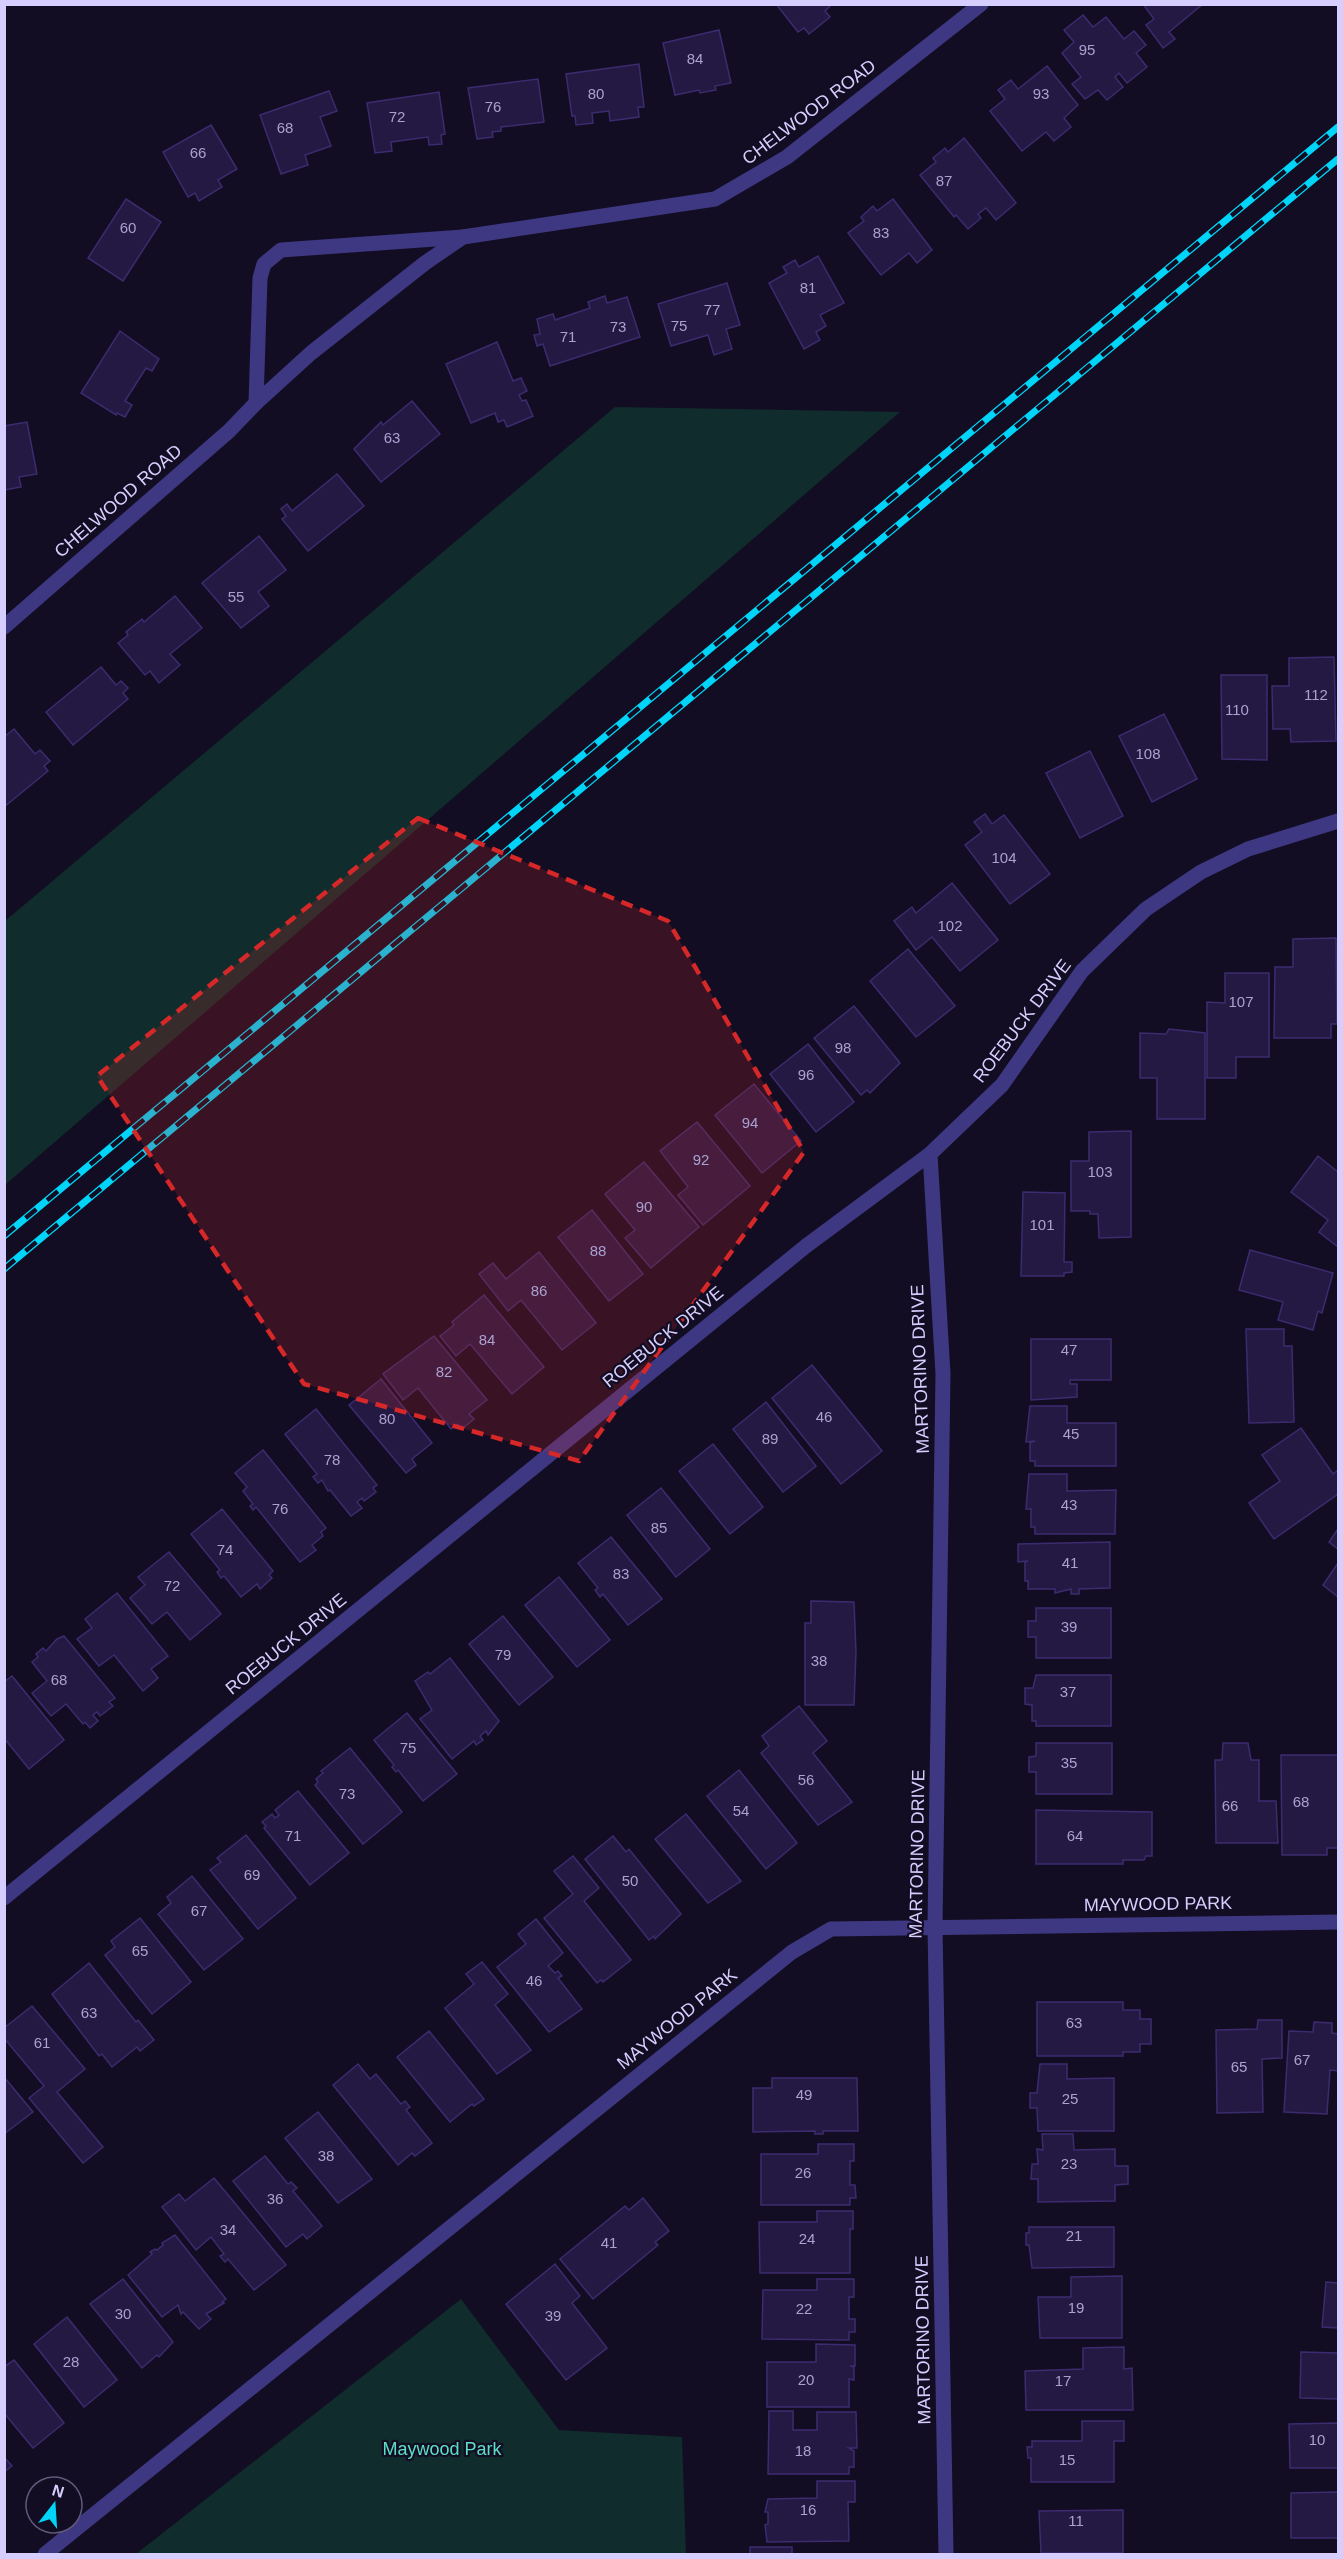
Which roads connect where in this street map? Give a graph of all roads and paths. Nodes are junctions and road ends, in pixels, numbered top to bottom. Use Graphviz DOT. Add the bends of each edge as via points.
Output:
graph roads {
  1 [pos="981,4"];
  2 [pos="463,237"];
  3 [pos="256,403"];
  4 [pos="4,627"];
  5 [pos="1338,821"];
  6 [pos="930,1154"];
  7 [pos="4,1898"];
  8 [pos="1338,1922"];
  9 [pos="934,1926"];
  10 [pos="45,2554"];
  11 [pos="946,2554"];
  1 -- 2 [label="street, CHELWOOD ROAD" via="787,157 715,199"];
  2 -- 3 [label="street, CHELWOOD ROAD" via="311,353"];
  2 -- 3 [label="street, CHELWOOD ROAD" via="281,250 264,264 260,278"];
  3 -- 4 [label="street, CHELWOOD ROAD"];
  5 -- 6 [label="street, ROEBUCK DRIVE" via="1248,849 1201,872 1146,909 1082,971 1002,1085"];
  6 -- 7 [label="street, ROEBUCK DRIVE" via="806,1246"];
  6 -- 9 [label="street, MARTORINO DRIVE" via="943,1374"];
  8 -- 9 [label="street, MAYWOOD PARK"];
  9 -- 10 [label="street, MAYWOOD PARK" via="831,1929 792,1952"];
  9 -- 11 [label="street, MARTORINO DRIVE"];
}
